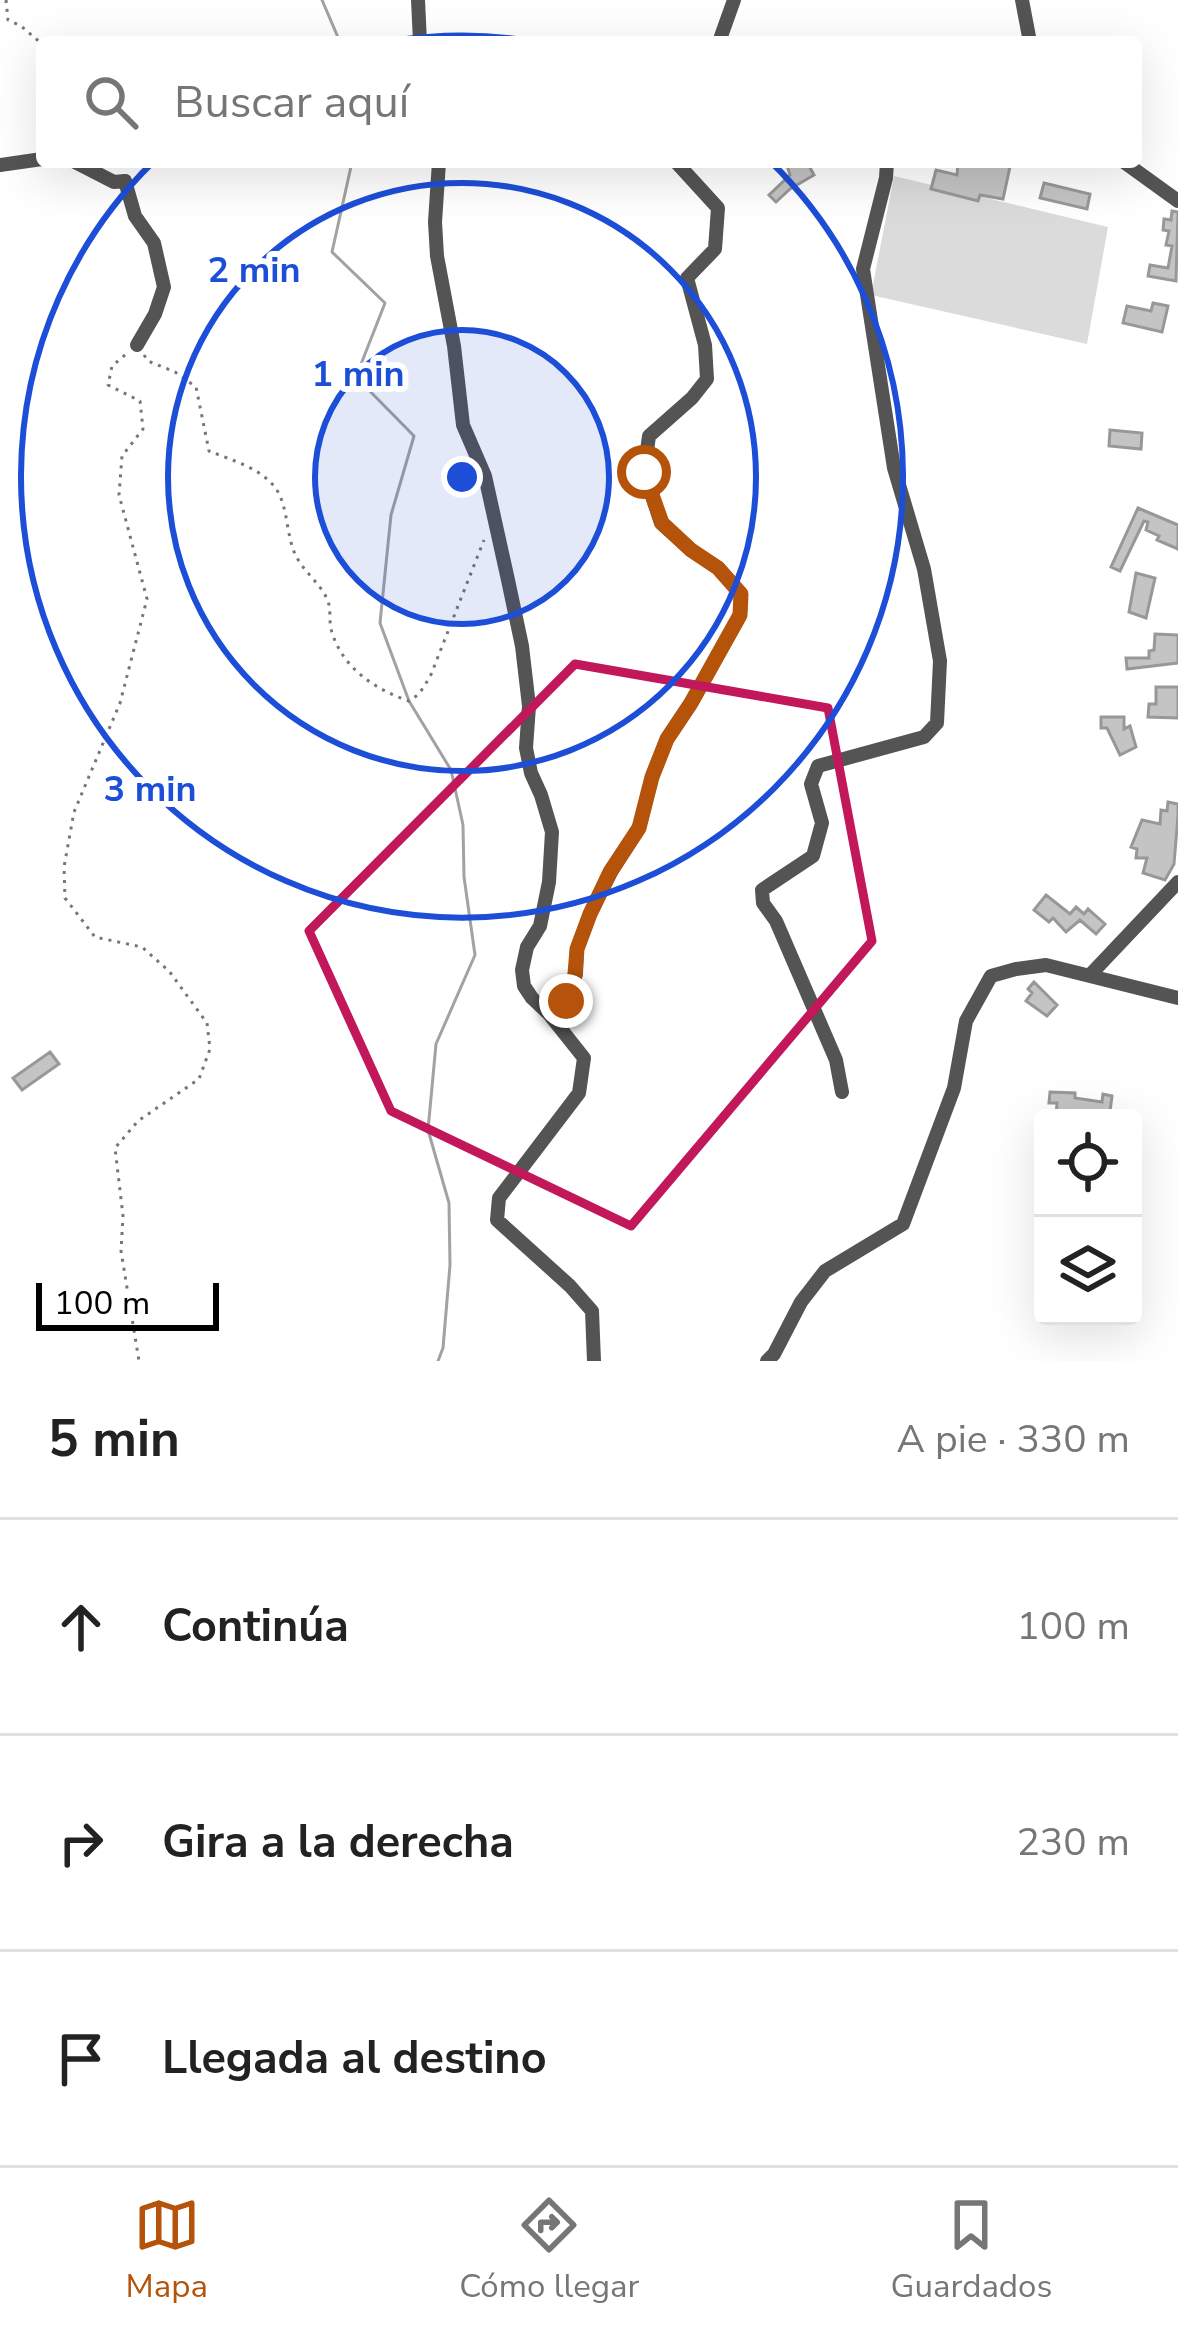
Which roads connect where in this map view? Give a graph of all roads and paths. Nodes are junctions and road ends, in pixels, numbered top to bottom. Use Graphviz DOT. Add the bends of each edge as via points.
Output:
graph roads {
  1 [pos="6,0"];
  2 [pos="418,0"];
  3 [pos="734,0"];
  4 [pos="1022,0"];
  5 [pos="420,36"];
  6 [pos="720,36"];
  7 [pos="1029,36"];
  8 [pos="36,39"];
  9 [pos="36,160"];
  10 [pos="0,165"];
  11 [pos="87,168"];
  12 [pos="439,168"];
  13 [pos="681,168"];
  14 [pos="886,168"];
  15 [pos="1132,168"];
  16 [pos="1178,201"];
  17 [pos="137,345"];
  18 [pos="494,516"];
  19 [pos="1178,882"];
  20 [pos="1090,975"];
  21 [pos="1178,998"];
  22 [pos="549,1014"];
  23 [pos="842,1092"];
  24 [pos="139,1361"];
  25 [pos="594,1361"];
  26 [pos="767,1361"];
  1 -- 8 [label="path" via="8,20"];
  2 -- 5 [label="street"];
  3 -- 6 [label="street"];
  4 -- 7 [label="street"];
  9 -- 10 [label="street"];
  11 -- 17 [label="street" via="125,181 154,243 164,287"];
  12 -- 18 [label="street" via="437,256 463,425"];
  13 -- 22 [label="street" via="718,208 716,249 687,278 707,379 649,436 644,472 662,523 730,581 741,594 740,615 667,739 639,828 590,914 566,1001"];
  14 -- 23 [label="street" via="863,269 894,468 940,661 938,724 924,737 818,766 811,784 822,823 813,856 762,890 836,1060"];
  15 -- 16 [label="street"];
  17 -- 18 [label="path" via="148,362 196,387 209,452 272,484 297,557 330,605 344,656 388,693 409,700 430,677"];
  17 -- 24 [label="path" via="112,366 108,385 140,401 143,429 122,456 119,495 147,599 120,703 74,812 64,867 65,898 95,937 142,946 207,1023 210,1049 199,1079 138,1121 115,1148"];
  18 -- 22 [label="street" via="522,646 526,748 552,832 540,926 522,970 524,986"];
  19 -- 20 [label="street"];
  20 -- 21 [label="street"];
  20 -- 26 [label="street" via="1046,965 991,976 966,1021 954,1088 903,1224 825,1271"];
  22 -- 25 [label="street" via="584,1058 579,1093 500,1198 496,1220 592,1311"];
}
